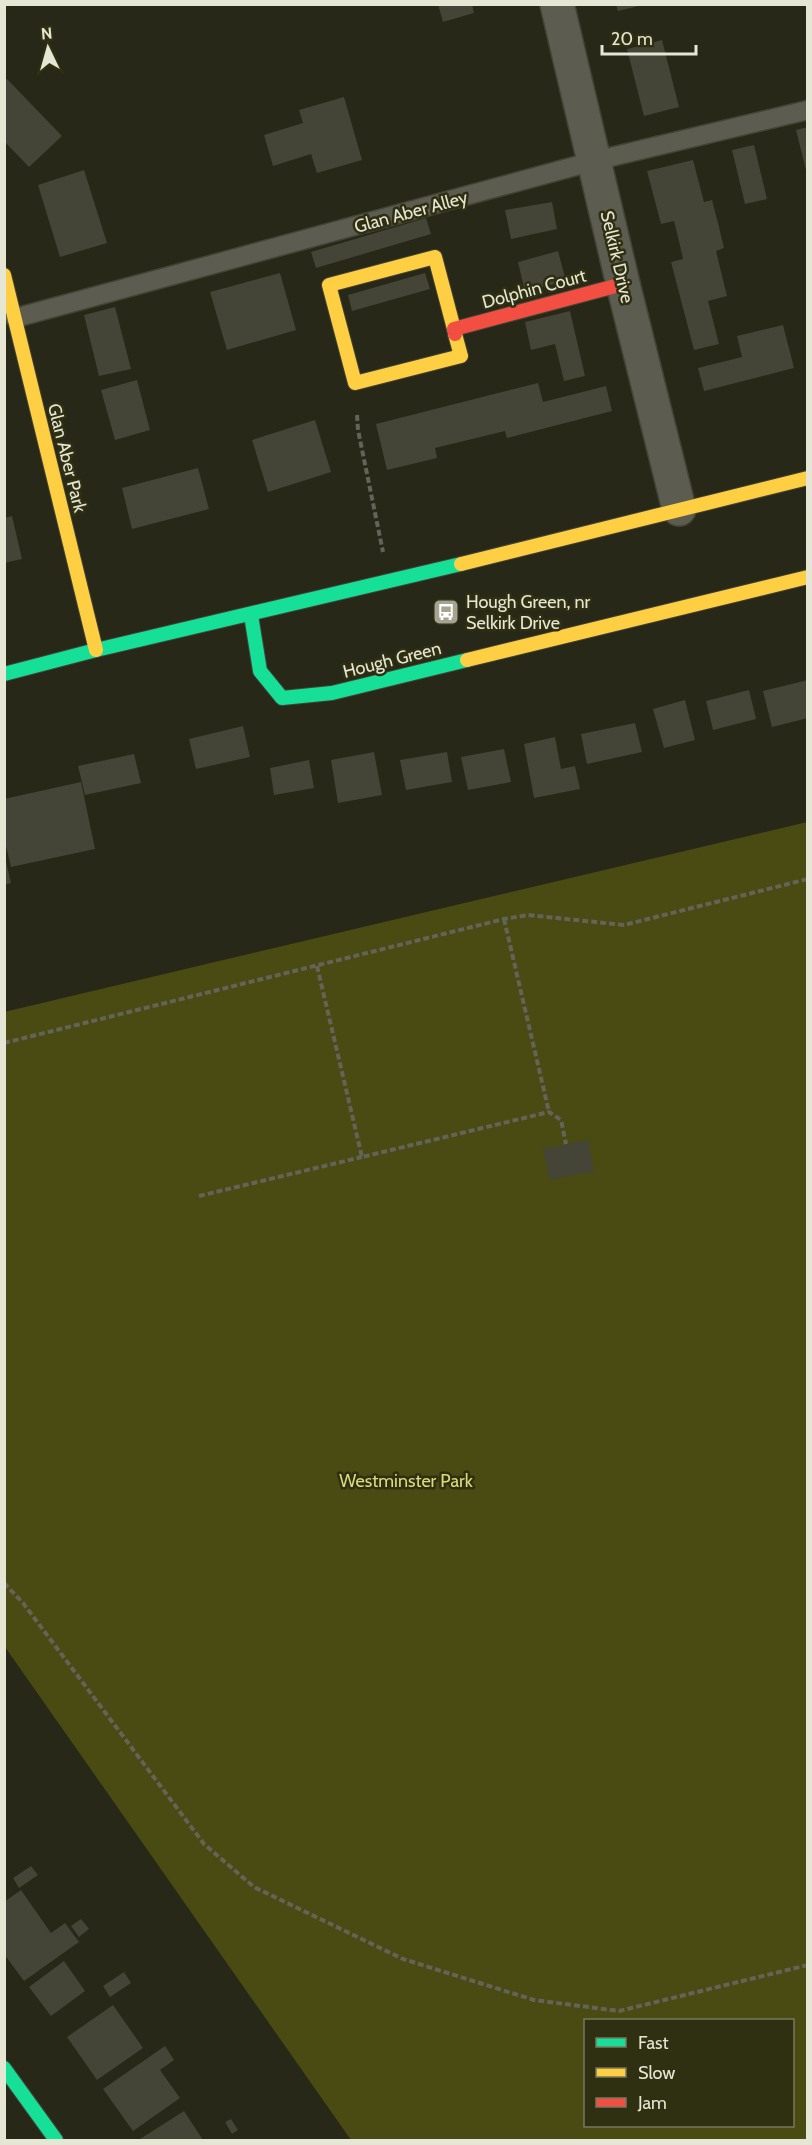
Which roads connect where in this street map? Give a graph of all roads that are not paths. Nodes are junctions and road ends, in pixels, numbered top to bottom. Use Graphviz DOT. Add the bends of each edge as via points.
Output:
graph roads {
  1 [pos="557,4"];
  2 [pos="807,110"];
  3 [pos="594,161"];
  4 [pos="4,275"];
  5 [pos="623,284"];
  6 [pos="15,318"];
  7 [pos="454,329"];
  8 [pos="807,478"];
  9 [pos="679,509"];
  10 [pos="807,577"];
  11 [pos="251,615"];
  12 [pos="96,650"];
  13 [pos="4,674"];
  14 [pos="4,2068"];
  15 [pos="56,2140"];
  1 -- 3 [label="street, Selkirk Drive"];
  2 -- 3 [label="lane, Glan Aber Alley"];
  3 -- 5 [label="street, Selkirk Drive"];
  3 -- 6 [label="lane, Glan Aber Alley"];
  4 -- 6 [label="street, Glan Aber Park"];
  5 -- 7 [label="street, Dolphin Court"];
  5 -- 9 [label="street, Selkirk Drive"];
  6 -- 12 [label="street, Glan Aber Park"];
  7 -- 7 [label="street" via="461,356 355,383 329,285 435,257"];
  8 -- 9 [label="street"];
  9 -- 11 [label="street"];
  10 -- 11 [label="street, Hough Green" via="332,693 282,698 260,671"];
  11 -- 12 [label="street"];
  12 -- 13 [label="street"];
  14 -- 15 [label="street"];
}
